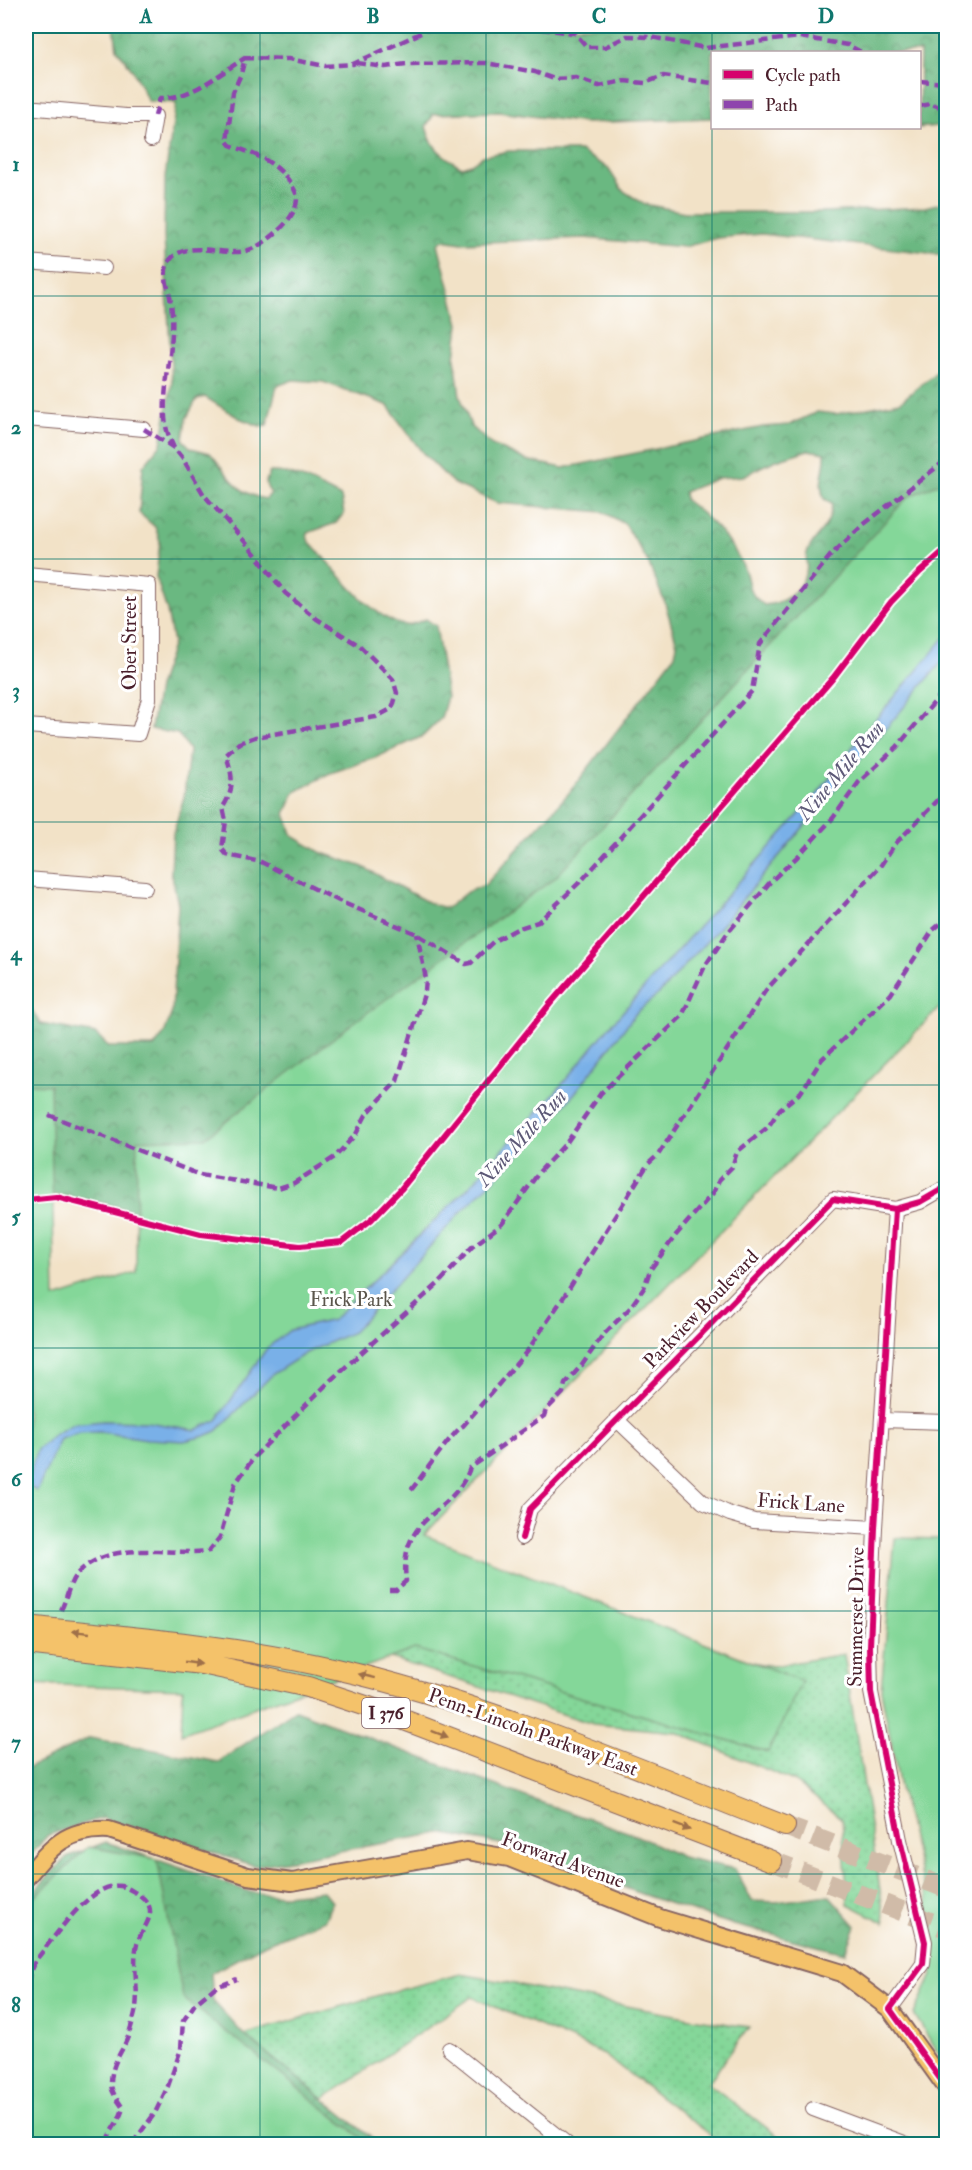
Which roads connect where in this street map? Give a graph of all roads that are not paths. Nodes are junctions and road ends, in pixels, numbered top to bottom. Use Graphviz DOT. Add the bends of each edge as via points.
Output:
graph roads {
  1 [pos="26,107"];
  2 [pos="150,140"];
  3 [pos="26,262"];
  4 [pos="104,268"];
  5 [pos="26,419"];
  6 [pos="144,429"];
  7 [pos="26,574"];
  8 [pos="26,726"];
  9 [pos="26,879"];
  10 [pos="145,888"];
  11 [pos="946,1187"];
  12 [pos="895,1209"];
  13 [pos="616,1419"];
  14 [pos="882,1420"];
  15 [pos="946,1422"];
  16 [pos="875,1528"];
  17 [pos="522,1538"];
  18 [pos="26,1626"];
  19 [pos="26,1644"];
  20 [pos="136,1647"];
  21 [pos="785,1826"];
  22 [pos="772,1861"];
  23 [pos="26,1878"];
  24 [pos="890,2009"];
  25 [pos="449,2049"];
  26 [pos="946,2087"];
  27 [pos="813,2109"];
  28 [pos="567,2145"];
  29 [pos="908,2145"];
  1 -- 2 [label="street" via="155,116"];
  3 -- 4 [label="street"];
  5 -- 6 [label="street"];
  7 -- 8 [label="street, Ober Street" via="149,585 148,699 138,734"];
  9 -- 10 [label="street"];
  11 -- 12 [label="street, Parkview Boulevard" via="920,1202"];
  12 -- 13 [label="street, Parkview Boulevard" via="833,1198"];
  12 -- 14 [label="street, Summerset Drive"];
  13 -- 16 [label="street, Frick Lane" via="703,1502 729,1514 753,1521"];
  13 -- 17 [label="street, Parkview Boulevard" via="530,1509"];
  14 -- 15 [label="street"];
  14 -- 16 [label="street, Summerset Drive"];
  16 -- 24 [label="street, Summerset Drive" via="871,1692 925,1942 923,1964"];
  20 -- 18 [label="highway, Penn-Lincoln Parkway East / I 376, one-way"];
  19 -- 20 [label="highway, Penn-Lincoln Parkway East / I 376"];
  21 -- 20 [label="highway, Penn-Lincoln Parkway East / I 376, one-way" via="514,1722 423,1692 278,1657"];
  20 -- 22 [label="highway, Penn-Lincoln Parkway East / I 376, one-way" via="344,1698"];
  23 -- 24 [label="main road, Forward Avenue" via="51,1847 79,1832 94,1829 109,1830 248,1876 292,1882 467,1851 508,1858 660,1918 842,1972"];
  24 -- 26 [label="main road, Forward Avenue"];
  25 -- 28 [label="street"];
  27 -- 29 [label="street"];
}
